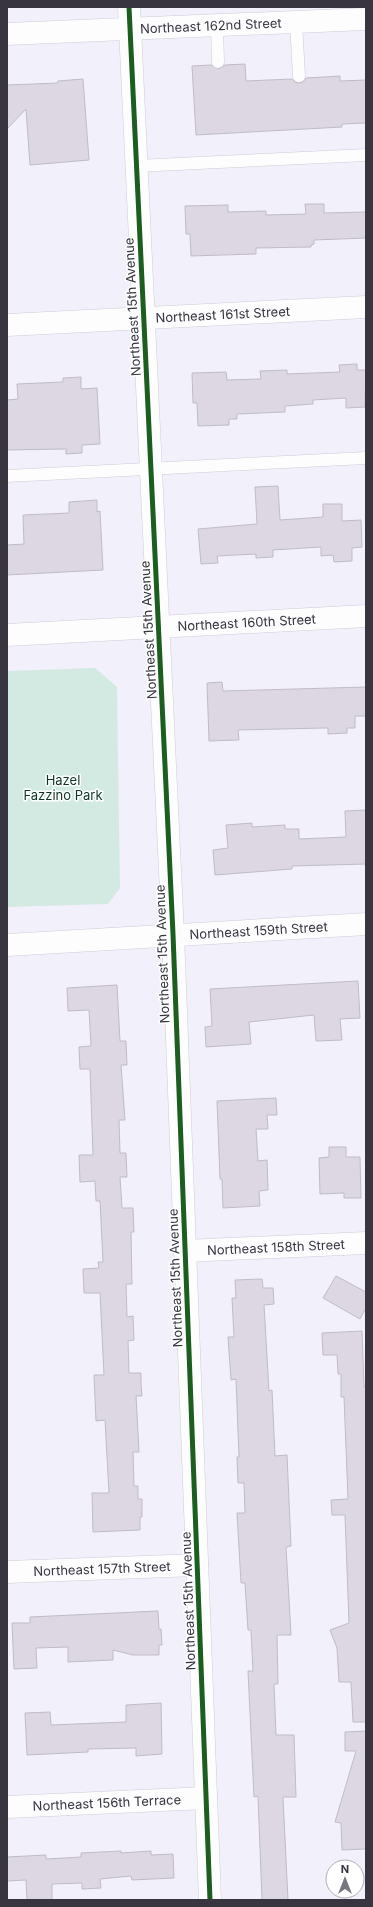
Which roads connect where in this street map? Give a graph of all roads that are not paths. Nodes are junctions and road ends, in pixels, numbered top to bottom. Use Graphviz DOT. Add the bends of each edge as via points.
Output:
graph roads {
  1 [pos="129,7"];
  2 [pos="366,19"];
  3 [pos="296,23"];
  4 [pos="217,26"];
  5 [pos="130,29"];
  6 [pos="7,34"];
  7 [pos="218,62"];
  8 [pos="299,76"];
  9 [pos="366,155"];
  10 [pos="136,166"];
  11 [pos="366,307"];
  12 [pos="144,318"];
  13 [pos="7,325"];
  14 [pos="366,458"];
  15 [pos="151,468"];
  16 [pos="7,476"];
  17 [pos="366,616"];
  18 [pos="159,626"];
  19 [pos="7,635"];
  20 [pos="366,924"];
  21 [pos="172,934"];
  22 [pos="7,945"];
  23 [pos="366,1242"];
  24 [pos="185,1251"];
  25 [pos="197,1565"];
  26 [pos="7,1572"];
  27 [pos="206,1798"];
  28 [pos="7,1807"];
  29 [pos="210,1900"];
  1 -- 5 [label="street, Northeast 15th Avenue"];
  2 -- 3 [label="street, Northeast 162nd Street"];
  3 -- 4 [label="street, Northeast 162nd Street"];
  3 -- 8 [label="lane"];
  4 -- 5 [label="street, Northeast 162nd Street"];
  4 -- 7 [label="lane"];
  5 -- 6 [label="street, Northeast 162nd Street"];
  5 -- 10 [label="street, Northeast 15th Avenue"];
  9 -- 10 [label="lane"];
  10 -- 12 [label="street, Northeast 15th Avenue"];
  11 -- 12 [label="street, Northeast 161st Street"];
  12 -- 13 [label="street, Northeast 161st Street"];
  12 -- 15 [label="street, Northeast 15th Avenue"];
  14 -- 15 [label="lane"];
  15 -- 16 [label="lane"];
  15 -- 18 [label="street, Northeast 15th Avenue"];
  17 -- 18 [label="street, Northeast 160th Street"];
  18 -- 19 [label="street, Northeast 160th Street"];
  18 -- 21 [label="street, Northeast 15th Avenue"];
  20 -- 21 [label="street, Northeast 159th Street"];
  21 -- 22 [label="street, Northeast 159th Street"];
  21 -- 24 [label="street, Northeast 15th Avenue"];
  23 -- 24 [label="street, Northeast 158th Street"];
  24 -- 25 [label="street, Northeast 15th Avenue"];
  25 -- 26 [label="street, Northeast 157th Street"];
  25 -- 27 [label="street, Northeast 15th Avenue"];
  27 -- 28 [label="street, Northeast 156th Terrace"];
  27 -- 29 [label="street, Northeast 15th Avenue"];
}
